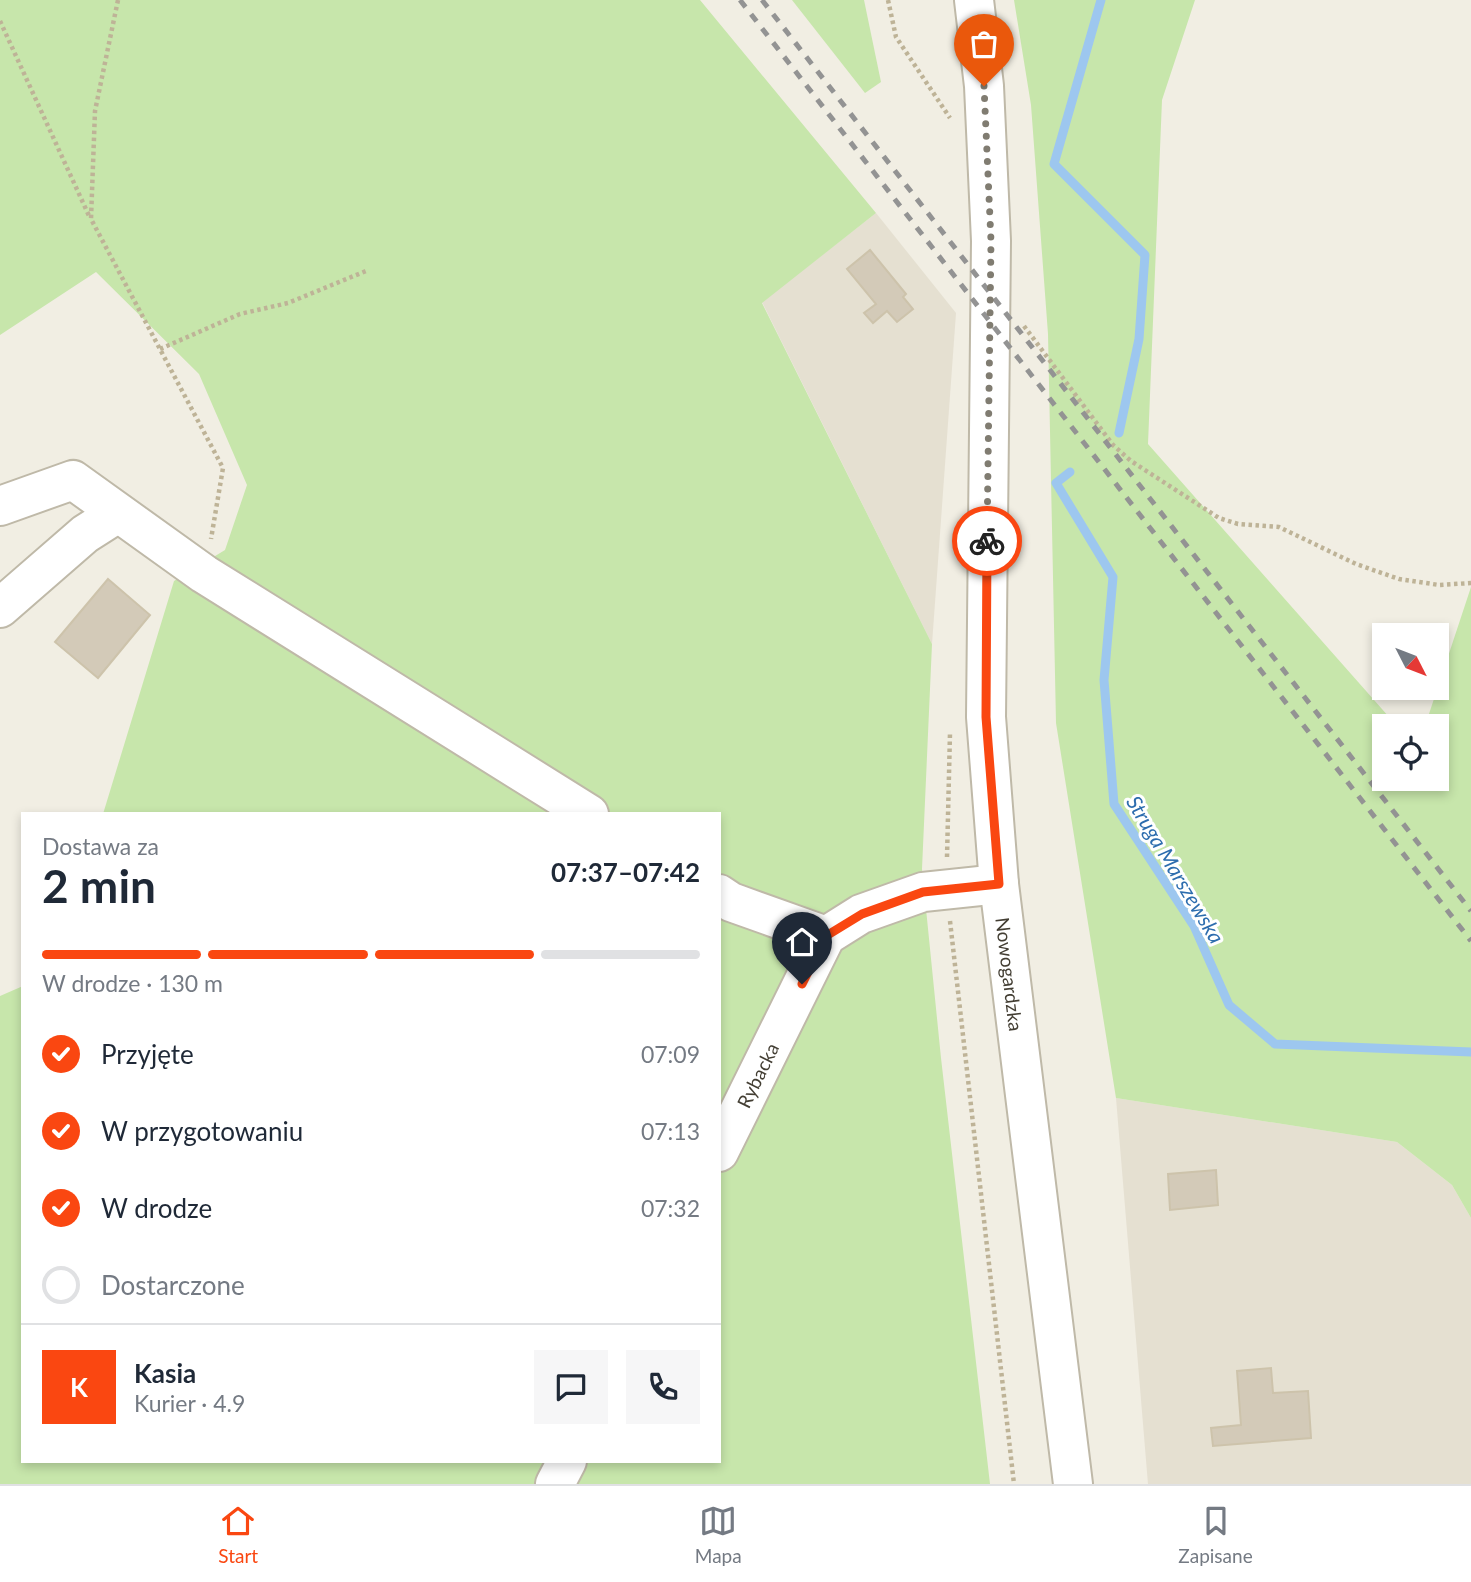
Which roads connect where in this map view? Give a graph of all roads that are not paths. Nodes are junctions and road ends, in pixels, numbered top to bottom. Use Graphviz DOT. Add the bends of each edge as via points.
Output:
graph roads {
  1 [pos="974,0"];
  2 [pos="0,506"];
  3 [pos="118,513"];
  4 [pos="0,608"];
  5 [pos="587,812"];
  6 [pos="999,884"];
  7 [pos="721,895"];
  8 [pos="826,936"];
  9 [pos="721,1148"];
  10 [pos="566,1463"];
  11 [pos="555,1484"];
  12 [pos="1073,1484"];
  1 -- 6 [label="street, Nowogardzka" via="984,86 991,241 986,717"];
  2 -- 3 [label="street" via="73,480"];
  3 -- 4 [label="street" via="85,534"];
  3 -- 5 [label="street" via="204,574"];
  6 -- 8 [label="street" via="923,892 862,914"];
  6 -- 12 [label="street, Nowogardzka"];
  7 -- 8 [label="street"];
  8 -- 9 [label="street, Rybacka"];
  10 -- 11 [label="street"];
}
